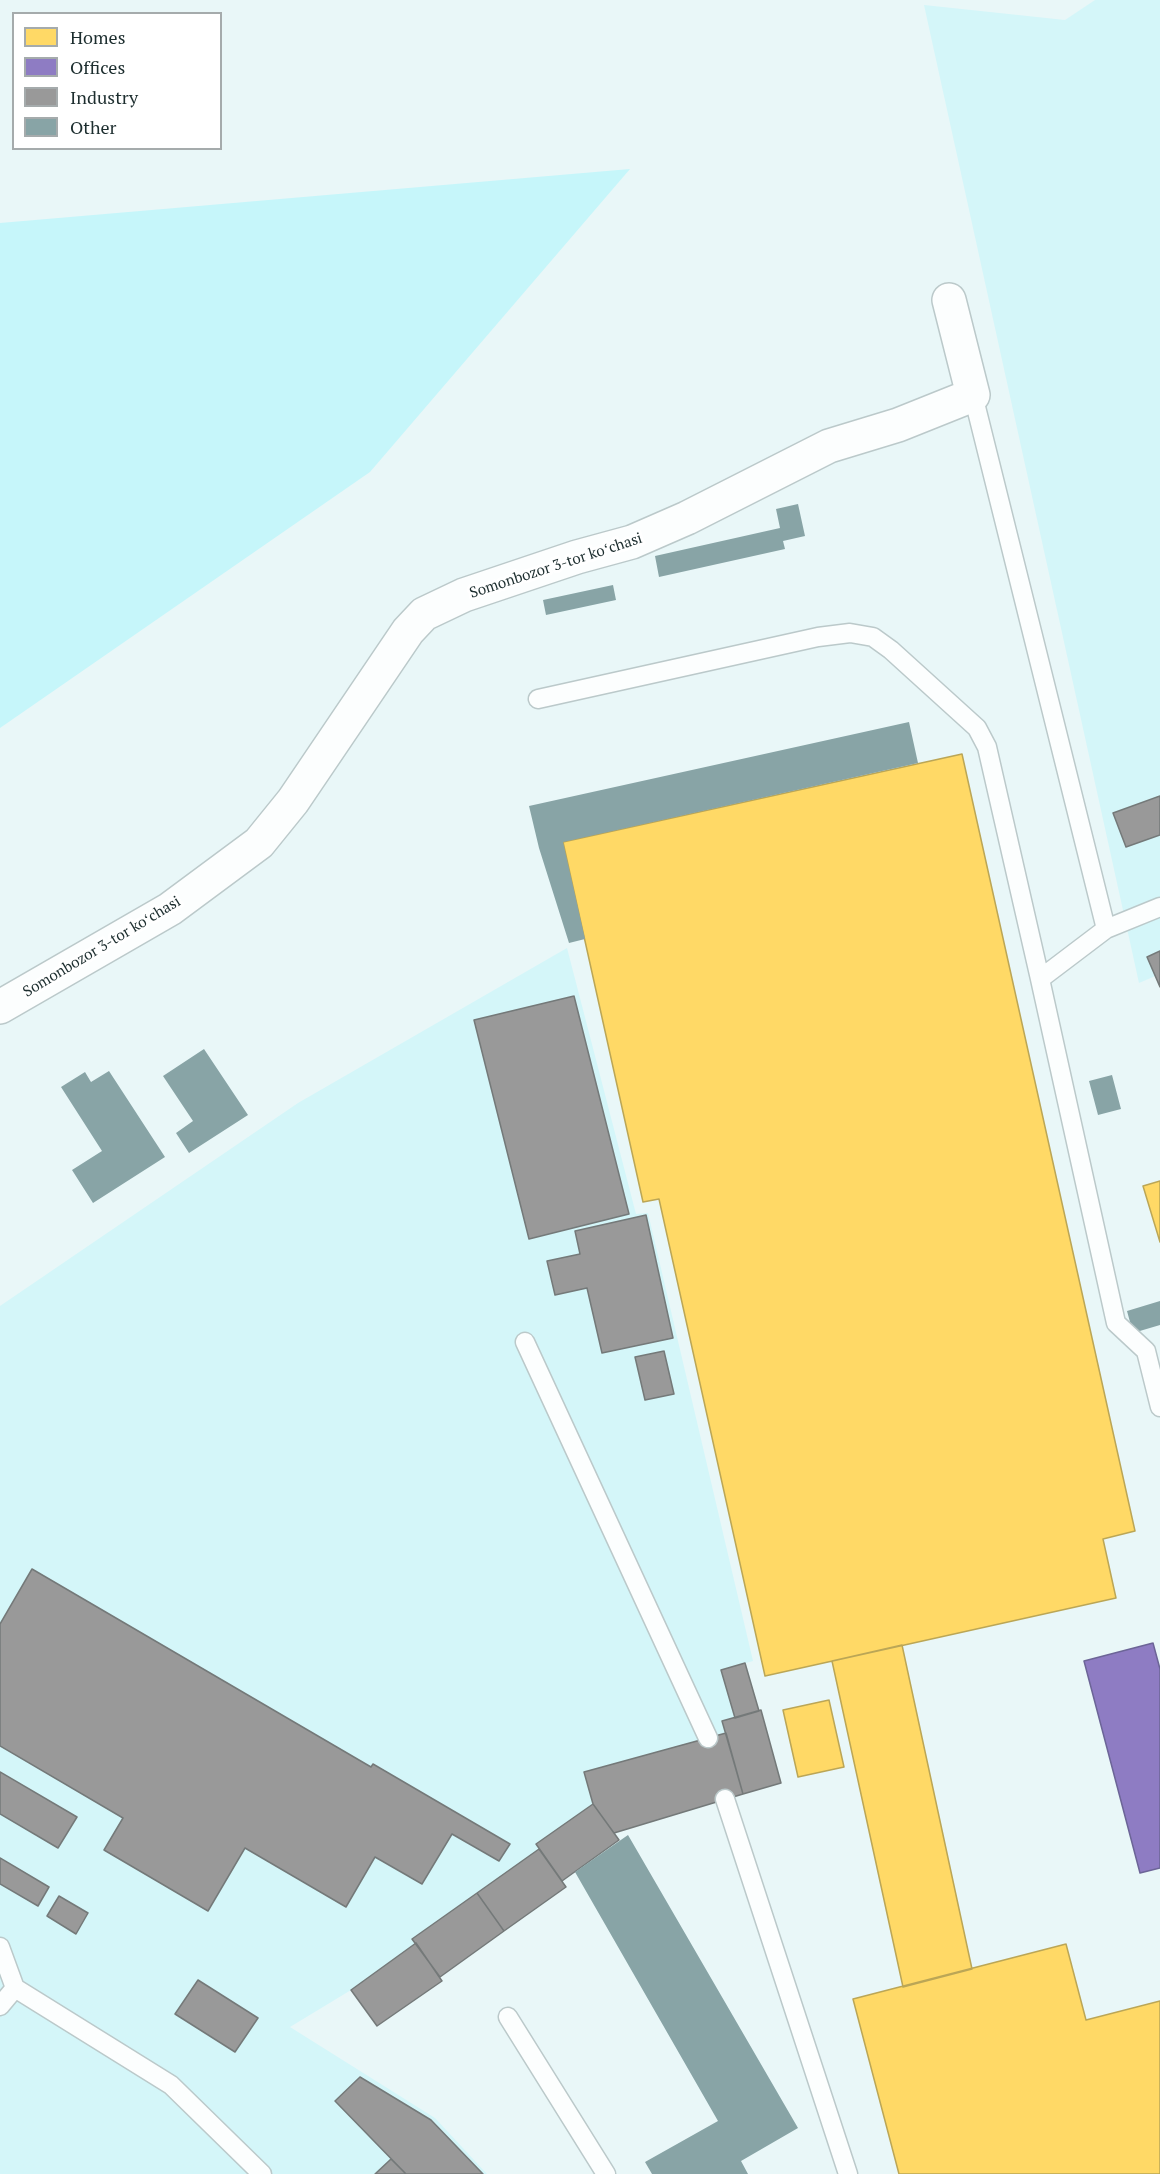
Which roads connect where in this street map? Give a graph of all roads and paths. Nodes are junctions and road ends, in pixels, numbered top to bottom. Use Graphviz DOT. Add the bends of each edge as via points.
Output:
graph roads {
  1 [pos="949,300"];
  2 [pos="973,396"];
  3 [pos="538,699"];
  4 [pos="1160,907"];
  5 [pos="1106,929"];
  6 [pos="1040,979"];
  7 [pos="0,1007"];
  8 [pos="525,1342"];
  9 [pos="1153,1349"];
  10 [pos="1160,1407"];
  11 [pos="708,1738"];
  12 [pos="725,1799"];
  13 [pos="0,1947"];
  14 [pos="15,1988"];
  15 [pos="0,2006"];
  16 [pos="508,2017"];
  17 [pos="262,2174"];
  18 [pos="606,2174"];
  19 [pos="848,2174"];
  1 -- 2 [label="street"];
  2 -- 5 [label="lane"];
  2 -- 7 [label="street, Somonbozor 3-tor koʻchasi" via="829,446 632,543 576,557 424,614 408,631 293,801 259,843 170,909"];
  3 -- 6 [label="lane" via="818,637 850,633 873,637 977,728 987,747"];
  4 -- 5 [label="lane"];
  5 -- 6 [label="lane"];
  6 -- 9 [label="lane" via="1116,1323"];
  8 -- 11 [label="lane"];
  9 -- 10 [label="lane"];
  12 -- 19 [label="lane"];
  13 -- 14 [label="lane"];
  14 -- 15 [label="lane"];
  14 -- 17 [label="lane" via="171,2085"];
  16 -- 18 [label="lane"];
}
